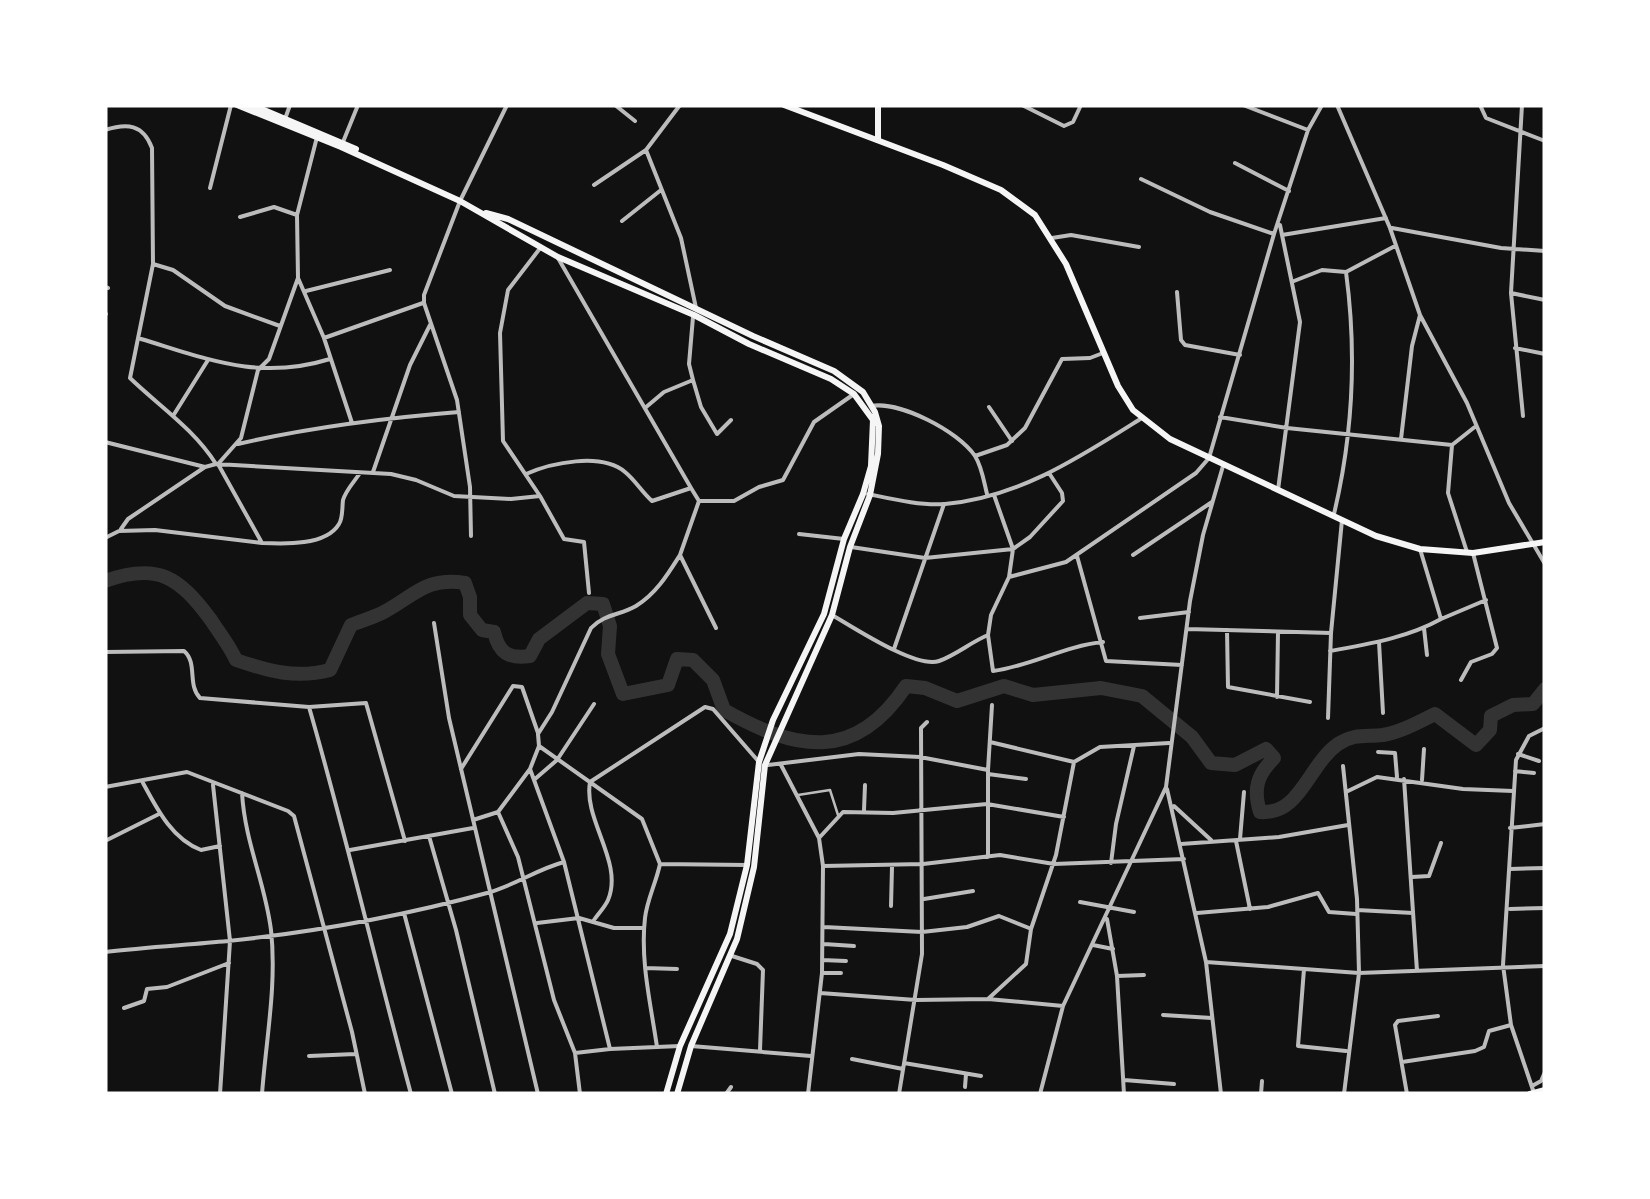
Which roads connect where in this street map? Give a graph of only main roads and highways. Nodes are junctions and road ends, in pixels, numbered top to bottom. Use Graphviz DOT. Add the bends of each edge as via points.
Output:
graph roads {
  1 [pos="234,105"];
  2 [pos="252,105"];
  3 [pos="784,105"];
  4 [pos="878,105"];
  5 [pos="284,121"];
  6 [pos="878,140"];
  7 [pos="341,145"];
  8 [pos="461,200"];
  9 [pos="480,211"];
  10 [pos="498,215"];
  11 [pos="695,310"];
  12 [pos="869,407"];
  13 [pos="866,494"];
  14 [pos="1545,542"];
  15 [pos="777,722"];
  16 [pos="762,763"];
  17 [pos="1545,1090"];
  18 [pos="1532,1091"];
  19 [pos="666,1094"];
  20 [pos="676,1094"];
  1 -- 5 [label="main road"];
  2 -- 5 [label="main road"];
  3 -- 6 [label="main road"];
  4 -- 6 [label="main road"];
  5 -- 7 [label="main road"];
  5 -- 7 [label="main road"];
  6 -- 14 [label="main road" via="1001,190 1036,215 1118,386 1142,418 1170,439 1387,540 1470,553"];
  7 -- 8 [label="main road"];
  8 -- 9 [label="main road"];
  8 -- 10 [label="main road"];
  9 -- 10 [label="main road"];
  9 -- 11 [label="main road" via="558,257"];
  10 -- 11 [label="main road"];
  11 -- 12 [label="main road" via="748,344 831,379"];
  11 -- 12 [label="main road" via="834,371 863,392"];
  12 -- 13 [label="main road" via="874,428"];
  13 -- 15 [label="main road"];
  13 -- 15 [label="main road" via="832,615"];
  15 -- 16 [label="main road"];
  16 -- 19 [label="main road" via="730,934"];
  16 -- 20 [label="main road" via="752,880"];
  17 -- 18 [label="main road"];
}
